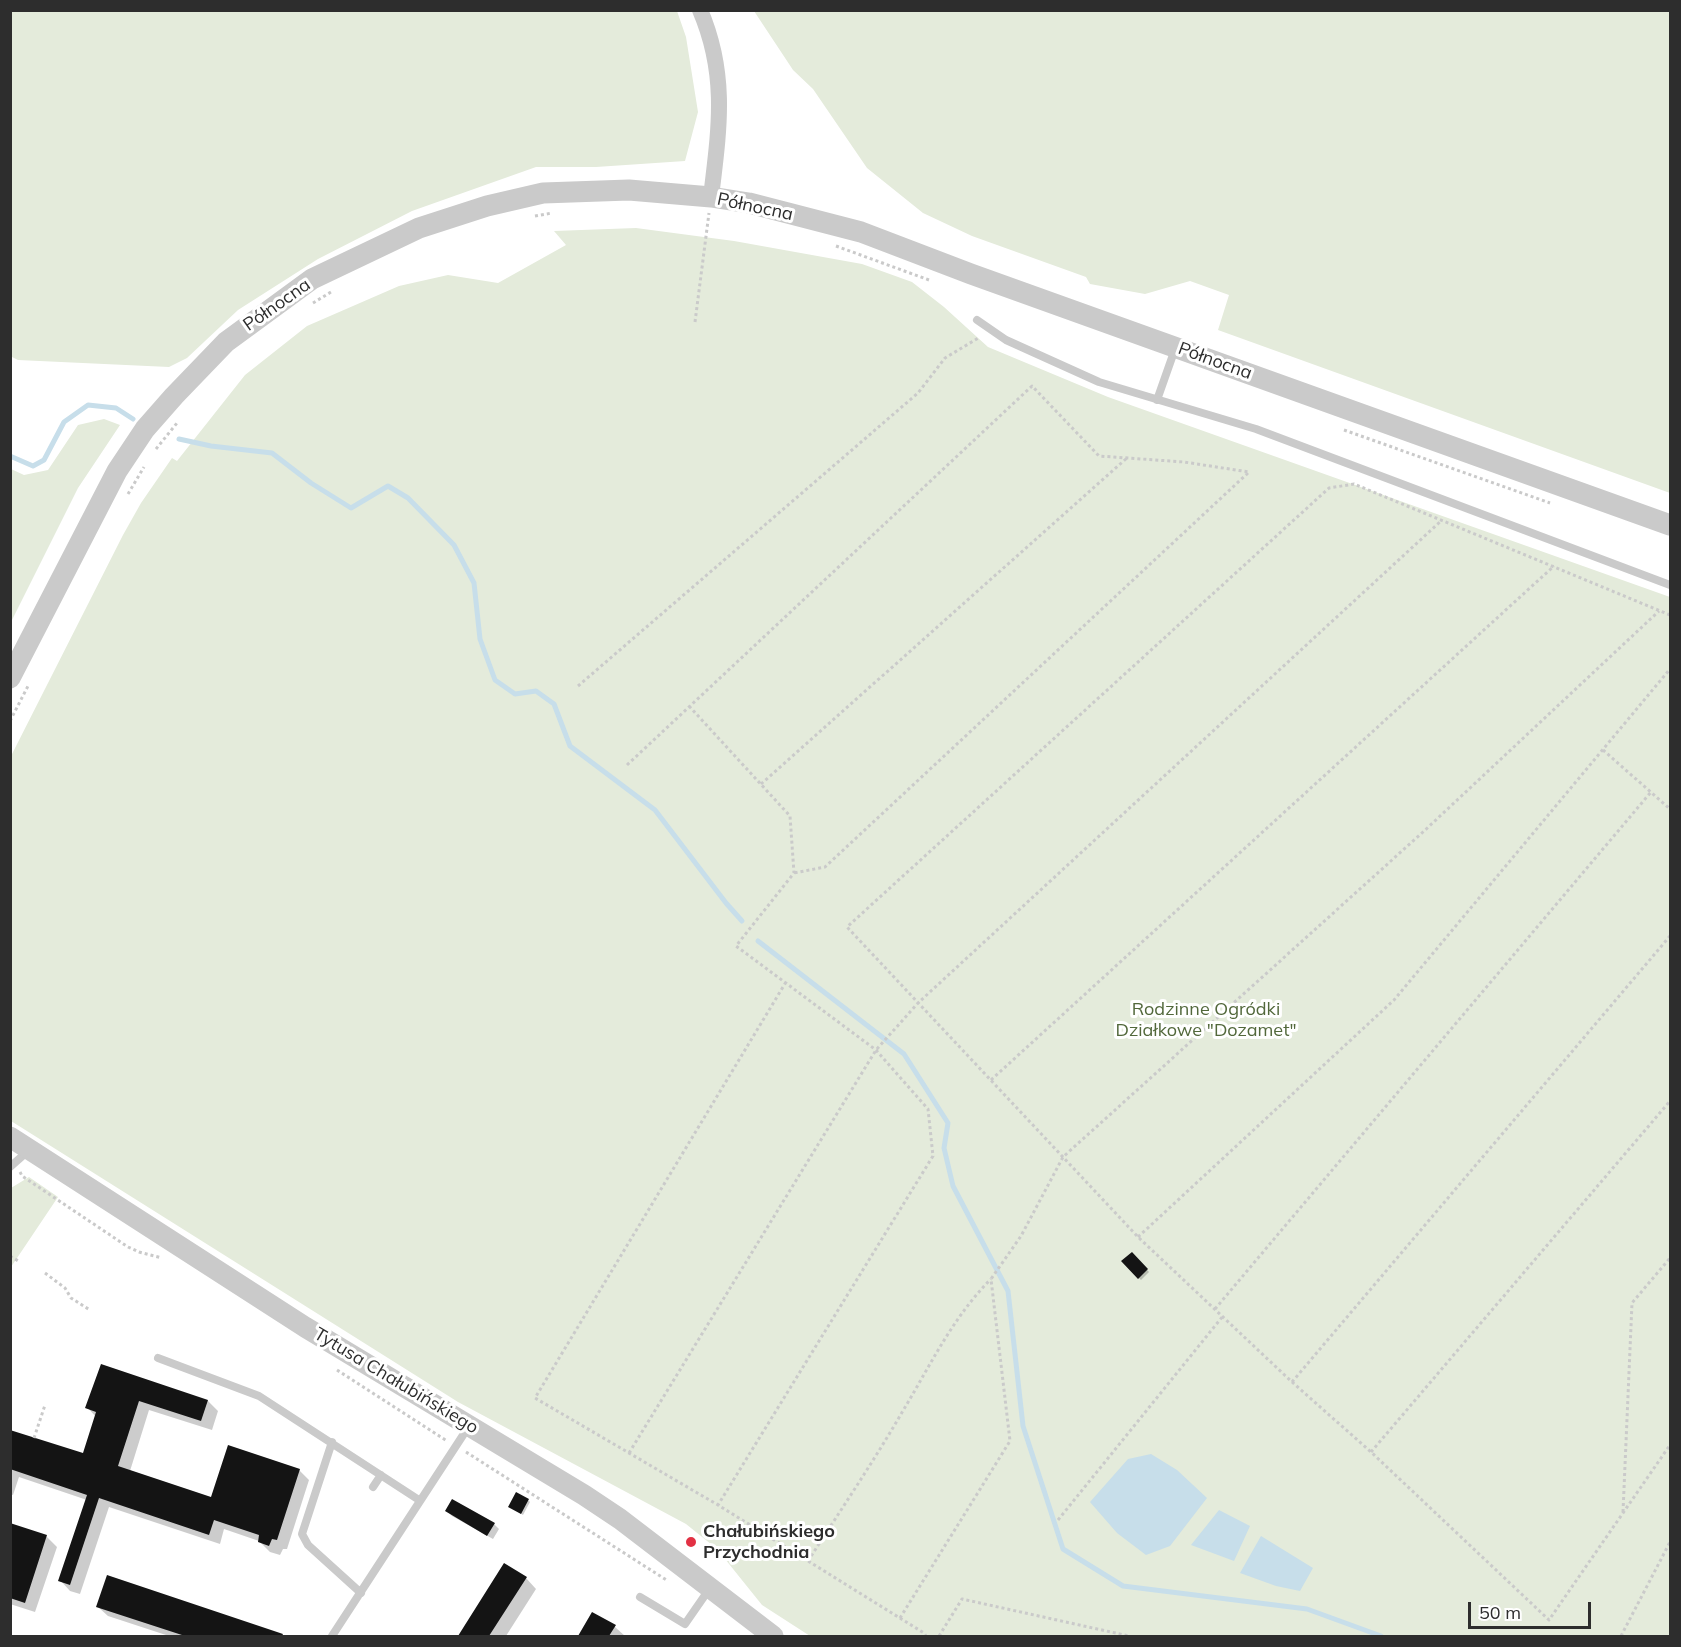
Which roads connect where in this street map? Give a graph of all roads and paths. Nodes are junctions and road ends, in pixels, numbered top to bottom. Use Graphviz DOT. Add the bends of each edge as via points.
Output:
graph roads {
  1 [pos="700,10"];
  2 [pos="710,206"];
  3 [pos="558,212"];
  4 [pos="527,217"];
  5 [pos="718,217"];
  6 [pos="339,287"];
  7 [pos="309,306"];
  8 [pos="977,320"];
  9 [pos="695,322"];
  10 [pos="993,331"];
  11 [pos="1176,347"];
  12 [pos="1156,399"];
  13 [pos="182,417"];
  14 [pos="152,454"];
  15 [pos="1127,458"];
  16 [pos="146,463"];
  17 [pos="123,501"];
  18 [pos="1442,520"];
  19 [pos="1671,525"];
  20 [pos="1554,566"];
  21 [pos="1671,585"];
  22 [pos="1659,610"];
  23 [pos="1671,615"];
  24 [pos="1671,669"];
  25 [pos="10,678"];
  26 [pos="32,679"];
  27 [pos="578,686"];
  28 [pos="689,706"];
  29 [pos="10,721"];
  30 [pos="1603,750"];
  31 [pos="627,765"];
  32 [pos="761,784"];
  33 [pos="1651,792"];
  34 [pos="1671,809"];
  35 [pos="794,873"];
  36 [pos="1671,936"];
  37 [pos="786,982"];
  38 [pos="918,1003"];
  39 [pos="876,1050"];
  40 [pos="991,1080"];
  41 [pos="1671,1101"];
  42 [pos="10,1137"];
  43 [pos="1063,1156"];
  44 [pos="18,1159"];
  45 [pos="1138,1237"];
  46 [pos="10,1256"];
  47 [pos="162,1258"];
  48 [pos="1671,1258"];
  49 [pos="20,1262"];
  50 [pos="45,1273"];
  51 [pos="992,1278"];
  52 [pos="1215,1309"];
  53 [pos="90,1310"];
  54 [pos="1223,1316"];
  55 [pos="158,1358"];
  56 [pos="329,1365"];
  57 [pos="1292,1382"];
  58 [pos="45,1405"];
  59 [pos="470,1425"];
  60 [pos="34,1438"];
  61 [pos="332,1442"];
  62 [pos="1671,1445"];
  63 [pos="457,1447"];
  64 [pos="1371,1452"];
  65 [pos="629,1453"];
  66 [pos="381,1475"];
  67 [pos="373,1486"];
  68 [pos="419,1500"];
  69 [pos="718,1505"];
  70 [pos="1623,1514"];
  71 [pos="1058,1520"];
  72 [pos="1671,1542"];
  73 [pos="808,1561"];
  74 [pos="670,1582"];
  75 [pos="710,1588"];
  76 [pos="361,1593"];
  77 [pos="640,1597"];
  78 [pos="900,1618"];
  79 [pos="332,1636"];
  80 [pos="773,1636"];
  81 [pos="926,1636"];
  82 [pos="939,1636"];
  83 [pos="1129,1636"];
  84 [pos="1621,1636"];
  1 -- 2 [label="street" via="720,80"];
  2 -- 5 [label="path"];
  2 -- 9 [label="path"];
  2 -- 11 [label="street, Północna" via="749,203 861,232"];
  2 -- 25 [label="street, Północna" via="629,190 543,193 419,228 312,279 226,342 145,429 112,480"];
  3 -- 4 [label="path"];
  6 -- 7 [label="path"];
  8 -- 10 [label="lane"];
  10 -- 12 [label="lane" via="1099,382"];
  10 -- 27 [label="path" via="945,358 918,393"];
  11 -- 12 [label="lane"];
  11 -- 19 [label="street, Północna"];
  12 -- 21 [label="lane" via="1256,429"];
  13 -- 14 [label="path"];
  15 -- 28 [label="path" via="1099,456 1032,386"];
  15 -- 32 [label="path"];
  15 -- 35 [label="path" via="1250,472 825,867"];
  16 -- 17 [label="path"];
  18 -- 20 [label="path"];
  18 -- 38 [label="path"];
  18 -- 38 [label="path" via="1354,484 1329,488 848,927"];
  20 -- 22 [label="path"];
  20 -- 40 [label="path"];
  22 -- 23 [label="path"];
  22 -- 43 [label="path" via="1423,832"];
  24 -- 30 [label="path"];
  26 -- 29 [label="path"];
  28 -- 31 [label="path"];
  28 -- 32 [label="path"];
  30 -- 33 [label="path"];
  30 -- 45 [label="path" via="1394,1000"];
  32 -- 35 [label="path" via="790,816"];
  33 -- 34 [label="path"];
  33 -- 52 [label="path"];
  35 -- 37 [label="path" via="736,946"];
  36 -- 57 [label="path"];
  37 -- 39 [label="path"];
  37 -- 65 [label="path" via="535,1398"];
  38 -- 39 [label="path"];
  38 -- 40 [label="path"];
  39 -- 65 [label="path"];
  39 -- 69 [label="path" via="928,1109 933,1156"];
  40 -- 43 [label="path"];
  41 -- 64 [label="path"];
  42 -- 44 [label="street, Tytusa Chałubińskiego"];
  43 -- 45 [label="path"];
  43 -- 51 [label="path" via="1037,1209"];
  44 -- 47 [label="path" via="22,1176 128,1247"];
  44 -- 59 [label="street, Tytusa Chałubińskiego" via="92,1191 305,1327"];
  45 -- 52 [label="path"];
  46 -- 49 [label="path"];
  48 -- 70 [label="path" via="1632,1303"];
  50 -- 53 [label="path"];
  51 -- 73 [label="path" via="957,1320"];
  51 -- 78 [label="path" via="1010,1441"];
  52 -- 54 [label="path"];
  54 -- 57 [label="path"];
  54 -- 71 [label="path"];
  55 -- 61 [label="lane" via="260,1396"];
  56 -- 63 [label="path"];
  57 -- 64 [label="path"];
  58 -- 60 [label="path"];
  59 -- 63 [label="lane"];
  59 -- 75 [label="street, Tytusa Chałubińskiego" via="585,1495"];
  61 -- 66 [label="lane"];
  61 -- 76 [label="lane" via="302,1534 308,1545"];
  62 -- 70 [label="path"];
  63 -- 68 [label="lane"];
  63 -- 74 [label="path"];
  64 -- 70 [label="path" via="1549,1620"];
  65 -- 69 [label="path"];
  66 -- 67 [label="lane"];
  66 -- 68 [label="lane"];
  68 -- 76 [label="lane"];
  69 -- 73 [label="path"];
  72 -- 84 [label="path"];
  73 -- 78 [label="path"];
  75 -- 77 [label="lane" via="685,1624"];
  75 -- 80 [label="street, Tytusa Chałubińskiego"];
  76 -- 79 [label="lane"];
  78 -- 81 [label="path"];
  82 -- 83 [label="path" via="962,1599"];
}
